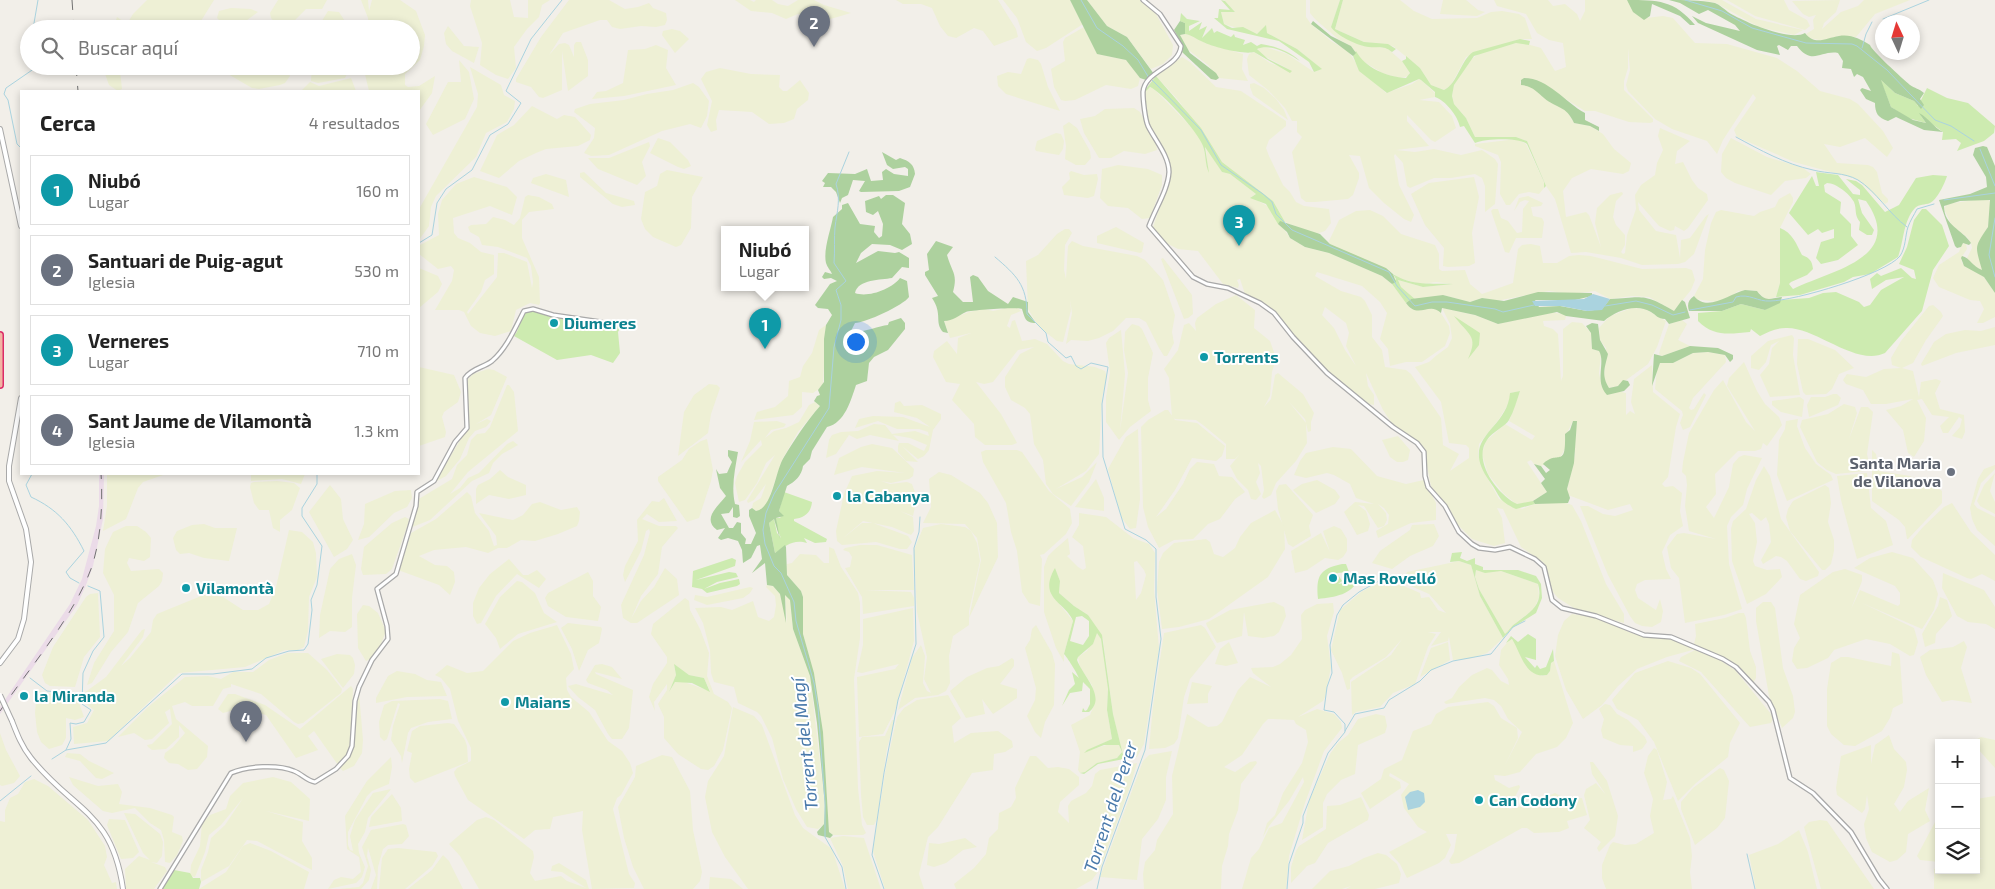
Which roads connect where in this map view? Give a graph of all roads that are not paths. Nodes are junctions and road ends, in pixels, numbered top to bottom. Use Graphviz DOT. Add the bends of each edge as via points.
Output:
graph roads {
  1 [pos="1143,0"];
  2 [pos="0,129"];
  3 [pos="20,221"];
  4 [pos="601,322"];
  5 [pos="0,335"];
  6 [pos="0,385"];
  7 [pos="20,404"];
  8 [pos="5,656"];
  9 [pos="0,658"];
  10 [pos="0,663"];
  11 [pos="0,695"];
  12 [pos="123,889"];
  13 [pos="160,889"];
  14 [pos="1887,889"];
  1 -- 14 [label="street" via="1160,14 1181,46 1172,64 1156,73 1145,85 1143,93 1145,118 1168,166 1167,183 1149,226 1157,238 1193,276 1207,284 1228,288 1274,312 1293,338 1327,373 1417,443 1424,452 1428,487 1445,506 1459,532 1472,544 1496,550 1510,547 1535,559 1544,567 1552,600 1562,608 1596,616 1644,635 1671,637 1723,659 1736,668 1774,710 1790,778 1813,793 1851,832"];
  2 -- 3 [label="street"];
  4 -- 13 [label="street" via="533,309 524,311 516,330 493,360 469,372 465,378 467,428 455,442 434,482 417,492 416,506 396,574 377,589 388,639 372,660 359,687 348,756 336,769 315,782 284,768 242,768 232,773"];
  5 -- 6 [label="highway"];
  7 -- 8 [label="street" via="9,481 26,529 31,562 21,631"];
  8 -- 9 [label="street"];
  8 -- 10 [label="street"];
  11 -- 12 [label="street, bridge" via="32,759 87,811 104,832 115,854"];
}
